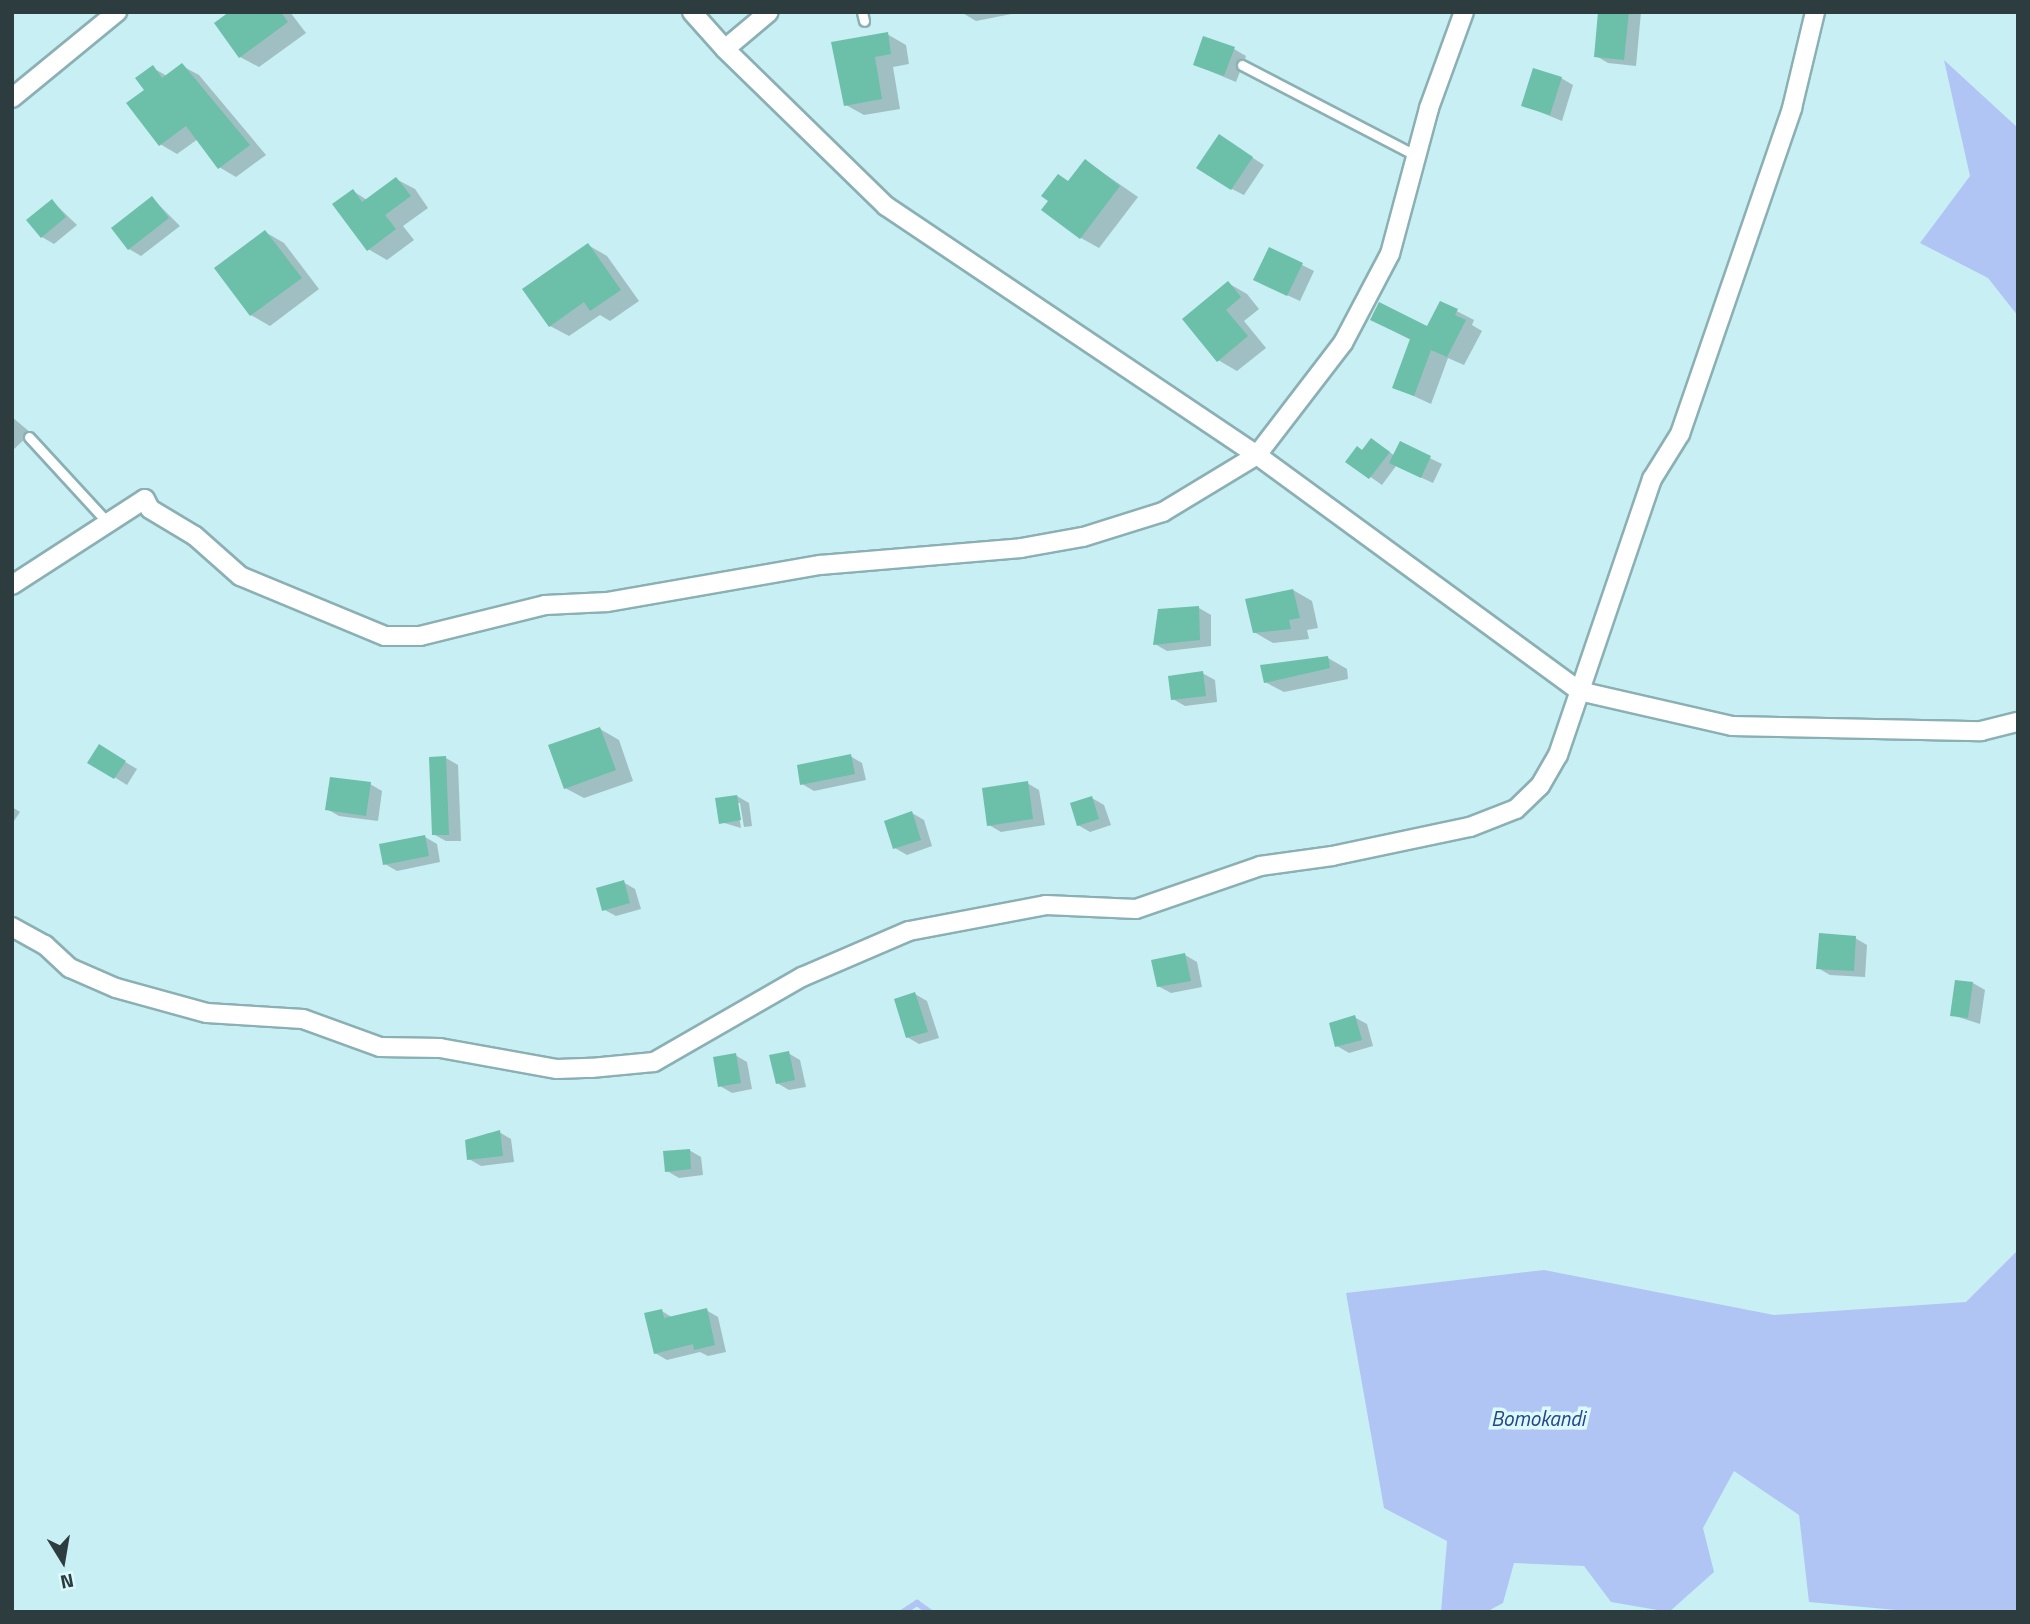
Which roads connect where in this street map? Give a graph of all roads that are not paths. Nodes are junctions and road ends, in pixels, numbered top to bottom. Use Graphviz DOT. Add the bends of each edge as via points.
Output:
graph roads {
  1 [pos="117,12"];
  2 [pos="692,12"];
  3 [pos="769,12"];
  4 [pos="1464,12"];
  5 [pos="1815,12"];
  6 [pos="725,49"];
  7 [pos="1242,65"];
  8 [pos="12,98"];
  9 [pos="1419,157"];
  10 [pos="29,437"];
  11 [pos="1257,454"];
  12 [pos="110,525"];
  13 [pos="12,585"];
  14 [pos="1578,691"];
  15 [pos="2018,722"];
  16 [pos="12,927"];
  1 -- 8 [label="street"];
  2 -- 6 [label="street"];
  3 -- 6 [label="street"];
  4 -- 9 [label="street" via="1429,108"];
  5 -- 14 [label="street" via="1792,108 1756,222 1740,253 1680,434 1652,479 1611,610"];
  6 -- 11 [label="street" via="886,206"];
  7 -- 9 [label="lane"];
  9 -- 11 [label="street" via="1390,254 1366,301 1322,373"];
  10 -- 12 [label="lane"];
  11 -- 12 [label="street" via="1163,512 1083,537 966,555 820,565 607,602 545,605 420,636 385,636 240,576 195,536 150,509 145,499"];
  11 -- 14 [label="street"];
  12 -- 13 [label="street"];
  14 -- 15 [label="street" via="1732,726 1981,731"];
  14 -- 16 [label="street" via="1558,755 1541,786 1516,809 1470,827 1259,866 1136,909 1046,905 909,931 802,977 653,1062 557,1069 473,1051 380,1047 303,1019 207,1013 116,989 70,968 45,945"];
}
